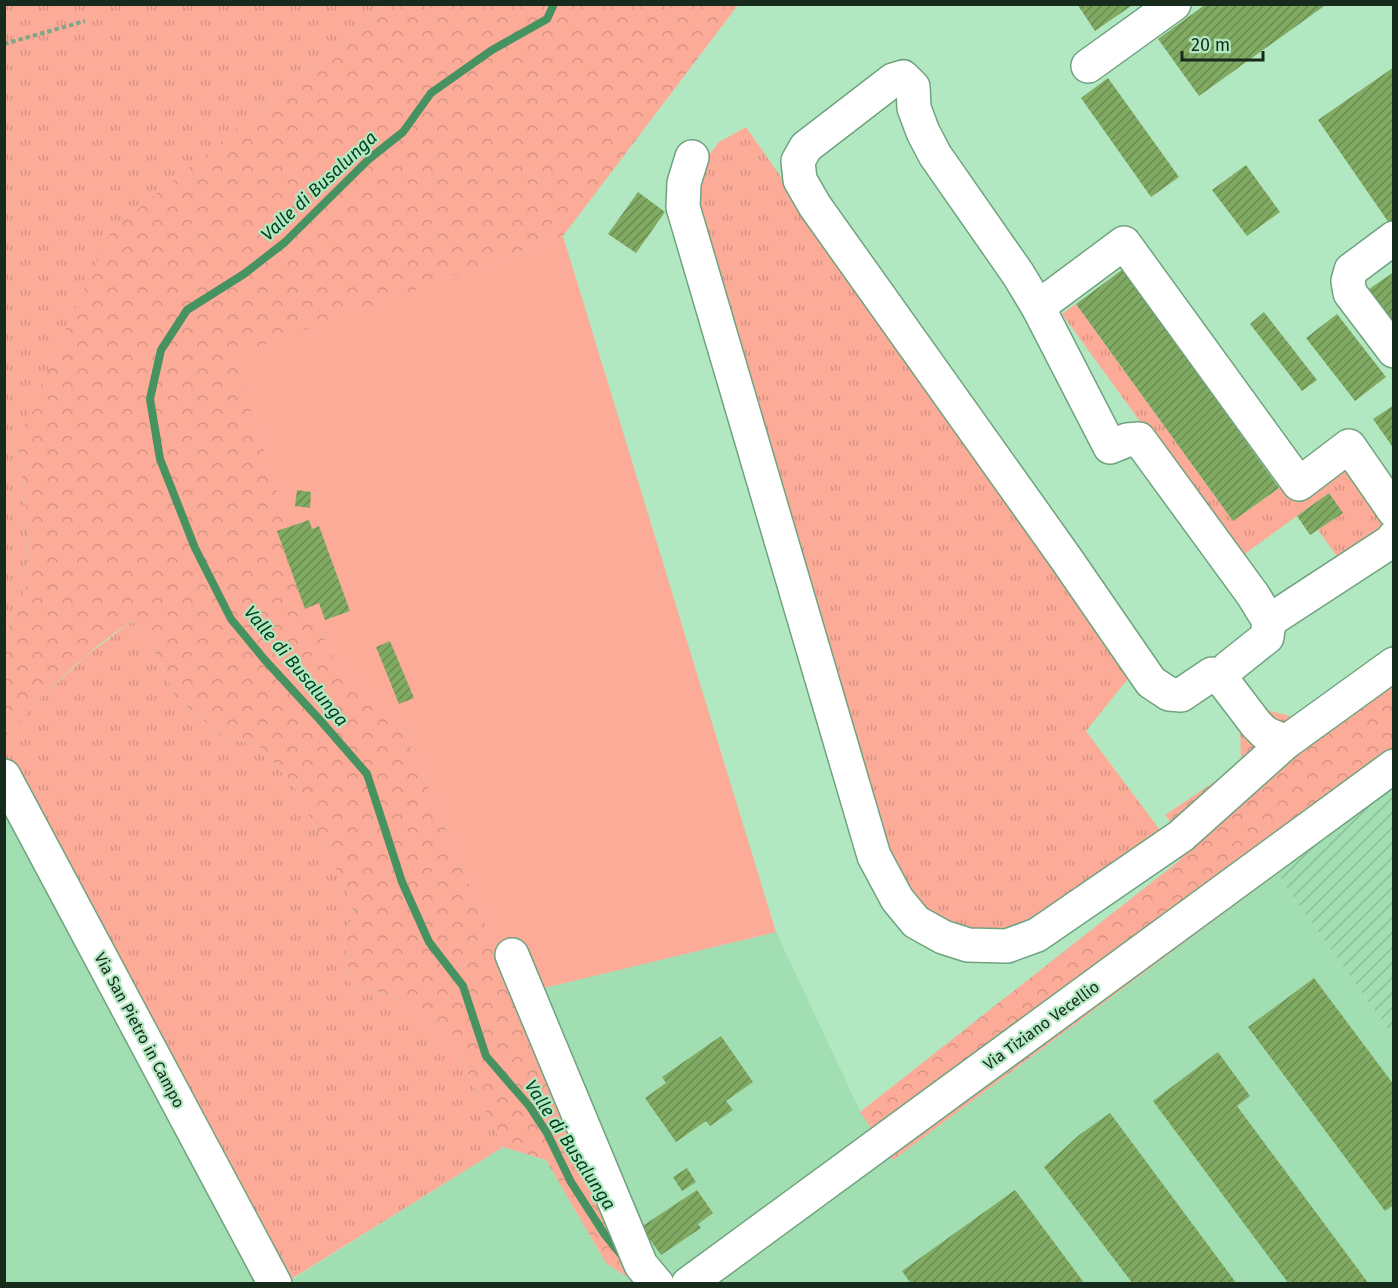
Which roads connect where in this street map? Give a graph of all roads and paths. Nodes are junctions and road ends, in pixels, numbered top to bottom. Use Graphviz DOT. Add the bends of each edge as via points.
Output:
graph roads {
  1 [pos="1174,4"];
  2 [pos="85,21"];
  3 [pos="4,44"];
  4 [pos="1088,66"];
  5 [pos="692,157"];
  6 [pos="1394,238"];
  7 [pos="1038,307"];
  8 [pos="1394,351"];
  9 [pos="1394,511"];
  10 [pos="1394,537"];
  11 [pos="1269,621"];
  12 [pos="1394,664"];
  13 [pos="1224,682"];
  14 [pos="1286,742"];
  15 [pos="1394,766"];
  16 [pos="4,776"];
  17 [pos="512,955"];
  18 [pos="275,1284"];
  19 [pos="657,1284"];
  20 [pos="688,1284"];
  1 -- 4 [label="main road"];
  2 -- 3 [label="path"];
  5 -- 14 [label="main road" via="684,183 683,207 689,230 874,856 897,899 916,922 968,945 1006,946 1037,935 1181,836"];
  6 -- 8 [label="main road" via="1351,270 1348,281 1350,293"];
  7 -- 9 [label="main road" via="1124,243 1299,484 1349,446"];
  7 -- 11 [label="main road" via="1110,447 1139,438"];
  7 -- 13 [label="main road" via="935,155 914,108 913,87 903,77 893,80 806,147 798,161 800,180 815,206 1151,682 1169,694 1181,695 1212,674"];
  10 -- 11 [label="main road"];
  11 -- 13 [label="main road" via="1267,637 1228,668"];
  12 -- 14 [label="main road"];
  13 -- 14 [label="main road" via="1265,733"];
  15 -- 20 [label="main road, Via Tiziano Vecellio"];
  16 -- 18 [label="main road, Via San Pietro in Campo"];
  17 -- 19 [label="main road" via="641,1265"];
}
